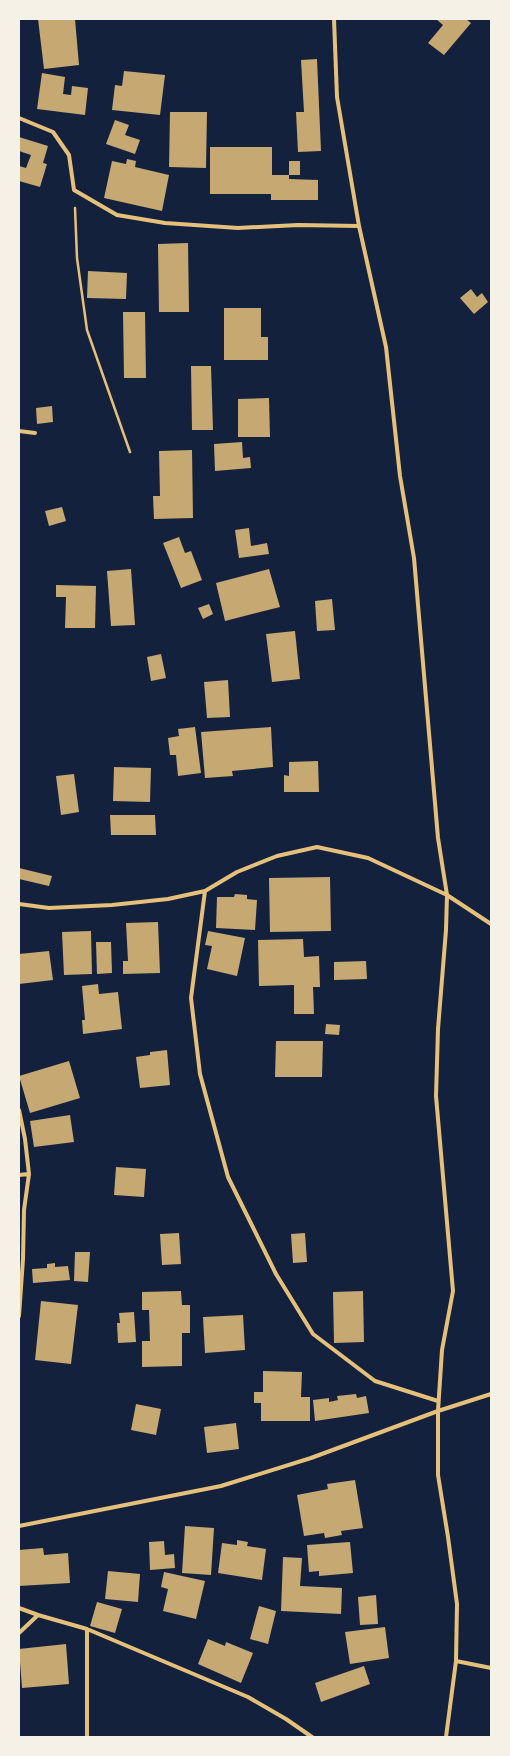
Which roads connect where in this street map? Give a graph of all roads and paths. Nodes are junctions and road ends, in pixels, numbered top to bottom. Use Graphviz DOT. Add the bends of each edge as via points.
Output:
graph roads {
  1 [pos="334,19"];
  2 [pos="19,118"];
  3 [pos="74,190"];
  4 [pos="359,226"];
  5 [pos="19,431"];
  6 [pos="35,433"];
  7 [pos="130,452"];
  8 [pos="205,891"];
  9 [pos="447,895"];
  10 [pos="19,904"];
  11 [pos="491,924"];
  12 [pos="19,1110"];
  13 [pos="29,1174"];
  14 [pos="19,1175"];
  15 [pos="19,1316"];
  16 [pos="491,1394"];
  17 [pos="438,1401"];
  18 [pos="438,1411"];
  19 [pos="19,1526"];
  20 [pos="19,1608"];
  21 [pos="38,1615"];
  22 [pos="87,1629"];
  23 [pos="19,1633"];
  24 [pos="456,1661"];
  25 [pos="491,1668"];
  26 [pos="87,1737"];
  27 [pos="312,1737"];
  28 [pos="446,1737"];
  1 -- 4 [label="street" via="337,96"];
  2 -- 3 [label="street" via="53,132 69,155"];
  3 -- 4 [label="street" via="117,215 165,223 238,228 298,225"];
  3 -- 7 [label="path" via="77,258 87,330"];
  4 -- 9 [label="street" via="386,347 400,476 414,558 438,838"];
  5 -- 6 [label="street"];
  8 -- 9 [label="street" via="237,872 277,856 317,848 368,858"];
  8 -- 10 [label="street" via="168,899 112,905 49,908"];
  8 -- 17 [label="street" via="191,998 200,1074 228,1177 276,1274 313,1334 375,1381"];
  9 -- 11 [label="street"];
  9 -- 17 [label="street" via="436,1096 453,1292 442,1350"];
  12 -- 13 [label="street"];
  13 -- 14 [label="street"];
  13 -- 15 [label="street" via="24,1210"];
  16 -- 18 [label="street"];
  17 -- 18 [label="street"];
  18 -- 19 [label="street" via="311,1458 221,1486"];
  18 -- 24 [label="street" via="438,1475 457,1604"];
  20 -- 21 [label="street"];
  21 -- 22 [label="street"];
  21 -- 23 [label="street"];
  22 -- 26 [label="street"];
  22 -- 27 [label="street" via="248,1698 286,1718"];
  24 -- 25 [label="street"];
  24 -- 28 [label="street"];
}
